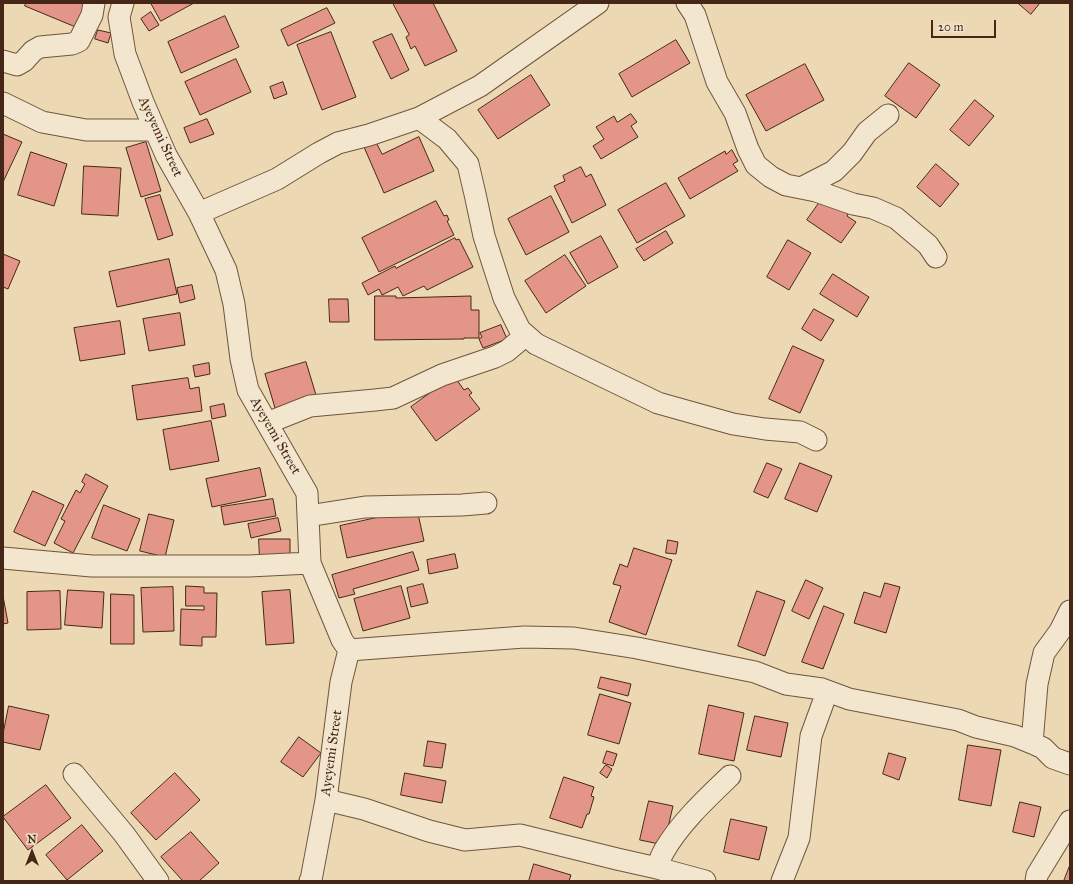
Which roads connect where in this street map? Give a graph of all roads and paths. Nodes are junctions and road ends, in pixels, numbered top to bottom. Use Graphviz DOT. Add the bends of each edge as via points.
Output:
graph roads {
  1 [pos="94,3"];
  2 [pos="123,3"];
  3 [pos="598,3"];
  4 [pos="687,3"];
  5 [pos="3,61"];
  6 [pos="3,103"];
  7 [pos="888,115"];
  8 [pos="420,118"];
  9 [pos="155,130"];
  10 [pos="801,188"];
  11 [pos="199,213"];
  12 [pos="936,257"];
  13 [pos="526,335"];
  14 [pos="267,423"];
  15 [pos="816,440"];
  16 [pos="486,502"];
  17 [pos="308,516"];
  18 [pos="3,558"];
  19 [pos="310,563"];
  20 [pos="1070,611"];
  21 [pos="349,650"];
  22 [pos="827,692"];
  23 [pos="1032,743"];
  24 [pos="1070,764"];
  25 [pos="74,774"];
  26 [pos="730,776"];
  27 [pos="326,800"];
  28 [pos="1070,821"];
  29 [pos="657,868"];
  30 [pos="158,881"];
  31 [pos="310,881"];
  32 [pos="705,881"];
  33 [pos="782,881"];
  34 [pos="1036,881"];
  1 -- 5 [label="street" via="92,15 79,41 40,48 17,65"];
  2 -- 9 [label="street, Ayeyemi Street" via="119,18 125,54"];
  3 -- 8 [label="street" via="480,86"];
  4 -- 10 [label="street" via="695,15 717,82 734,113 756,165 786,185"];
  6 -- 9 [label="street" via="42,122 86,130"];
  7 -- 10 [label="street" via="867,132 852,153 834,171"];
  8 -- 11 [label="street" via="338,143 277,179"];
  8 -- 13 [label="street" via="447,139 468,164 484,236 504,298 520,330"];
  9 -- 11 [label="street, Ayeyemi Street"];
  10 -- 12 [label="street" via="873,208 896,218 928,245"];
  11 -- 14 [label="street, Ayeyemi Street" via="226,270 248,390"];
  13 -- 14 [label="street" via="507,351 495,357 442,375 393,398 310,406"];
  13 -- 15 [label="street" via="536,344 658,402 733,424 800,432"];
  14 -- 17 [label="street, Ayeyemi Street" via="307,493"];
  16 -- 17 [label="street" via="462,505 365,507"];
  17 -- 19 [label="street, Ayeyemi Street"];
  18 -- 19 [label="street" via="92,566 248,566"];
  19 -- 21 [label="street, Ayeyemi Street" via="342,640"];
  20 -- 23 [label="street" via="1060,631 1044,653"];
  21 -- 22 [label="street" via="524,637 574,638 747,670 786,684"];
  21 -- 27 [label="street, Ayeyemi Street" via="341,682"];
  22 -- 23 [label="street" via="849,699 958,720"];
  22 -- 33 [label="street" via="811,736 800,838"];
  23 -- 24 [label="street" via="1043,748 1053,758"];
  25 -- 30 [label="street" via="124,834"];
  26 -- 29 [label="street" via="675,836 664,851"];
  27 -- 29 [label="street" via="465,840 520,835"];
  27 -- 31 [label="street, Ayeyemi Street"];
  28 -- 34 [label="street" via="1037,875"];
  29 -- 32 [label="street"];
}
